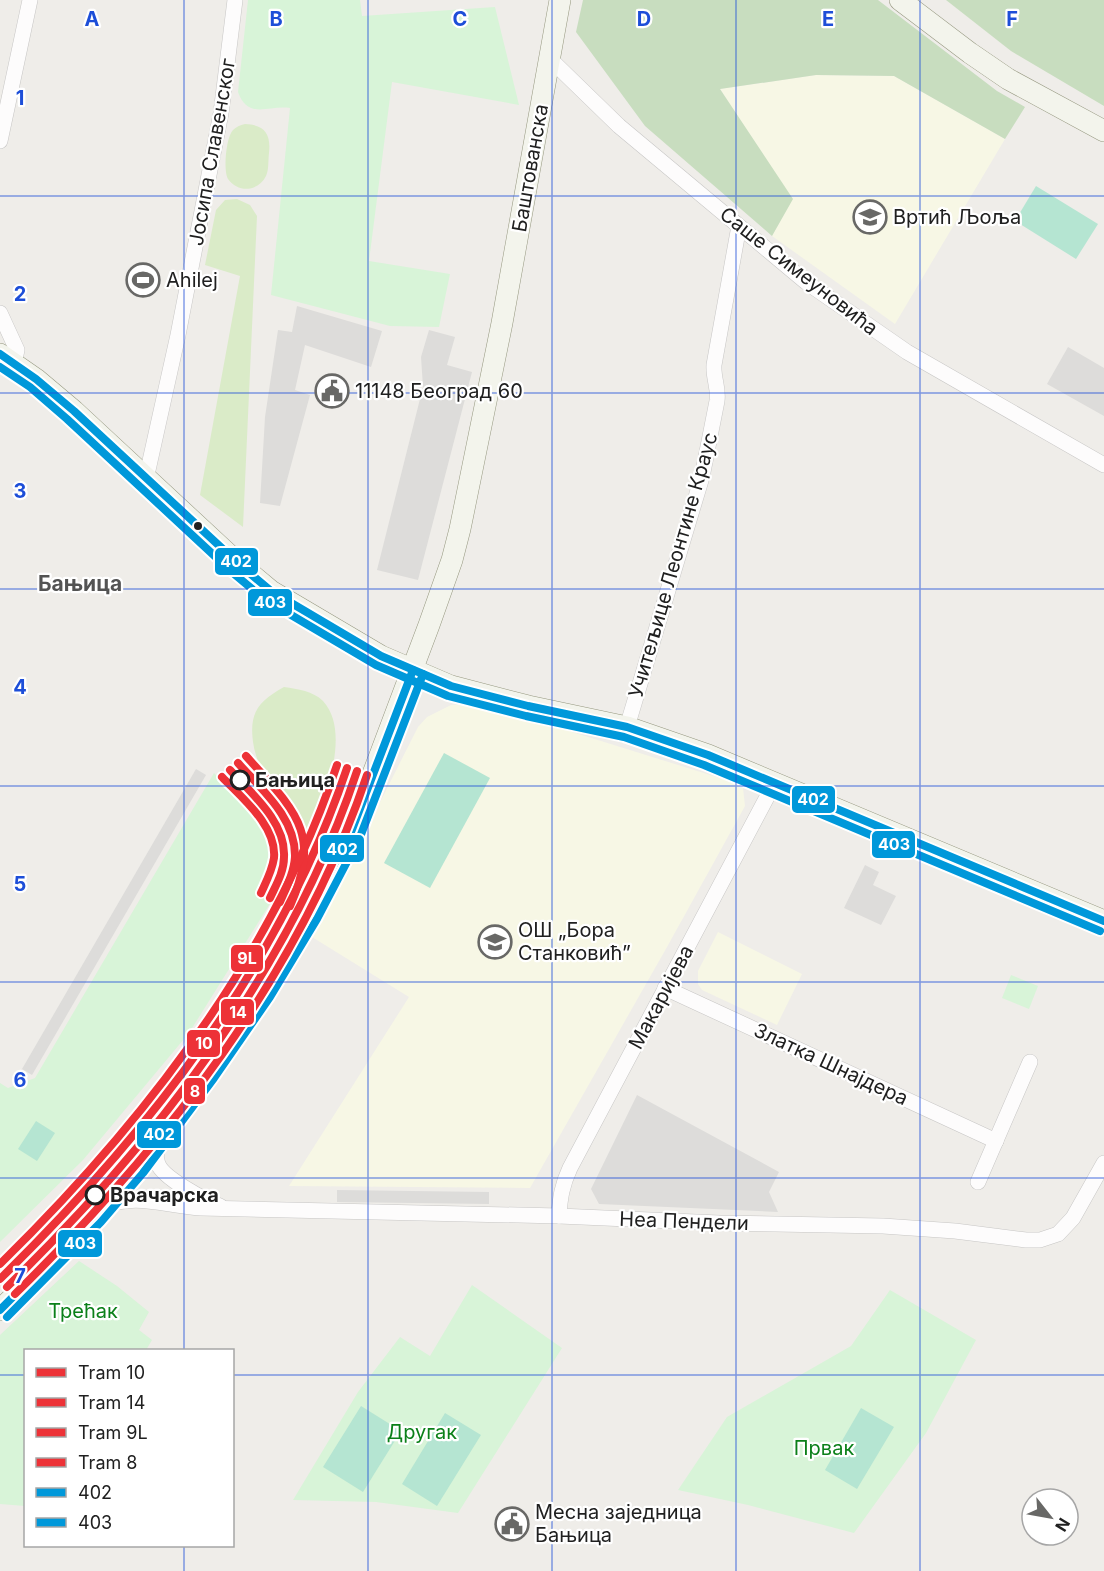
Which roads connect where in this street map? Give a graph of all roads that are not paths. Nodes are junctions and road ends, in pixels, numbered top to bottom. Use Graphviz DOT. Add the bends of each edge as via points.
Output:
graph roads {
  1 [pos="30,0"];
  2 [pos="235,0"];
  3 [pos="560,0"];
  4 [pos="900,0"];
  5 [pos="550,58"];
  6 [pos="1104,131"];
  7 [pos="0,141"];
  8 [pos="739,226"];
  9 [pos="0,313"];
  10 [pos="7,358"];
  11 [pos="1104,465"];
  12 [pos="146,479"];
  13 [pos="413,670"];
  14 [pos="627,727"];
  15 [pos="775,782"];
  16 [pos="1104,921"];
  17 [pos="665,988"];
  18 [pos="1030,1062"];
  19 [pos="165,1127"];
  20 [pos="996,1141"];
  21 [pos="1104,1163"];
  22 [pos="978,1182"];
  23 [pos="102,1207"];
  24 [pos="223,1207"];
  25 [pos="559,1216"];
  26 [pos="0,1310"];
  1 -- 7 [label="street"];
  2 -- 12 [label="street, Јосипа Славенског" via="219,123"];
  3 -- 5 [label="street, Баштованска"];
  4 -- 6 [label="street" via="1008,79"];
  5 -- 8 [label="street, Саше Симеуновића" via="619,126"];
  5 -- 13 [label="street, Баштованска" via="460,529"];
  8 -- 11 [label="street, Саше Симеуновића" via="806,282 895,344"];
  8 -- 14 [label="street, Учитељице Леонтине Краус" via="714,365 718,393 702,477"];
  9 -- 10 [label="street" via="17,350"];
  10 -- 12 [label="street" via="74,411"];
  12 -- 13 [label="street" via="271,591 364,647"];
  13 -- 14 [label="street" via="451,686 506,701"];
  13 -- 19 [label="street, Баштованска" via="338,859 261,991"];
  14 -- 15 [label="street"];
  15 -- 16 [label="street"];
  15 -- 17 [label="street, Макаријева"];
  17 -- 20 [label="street, Златка Шнајдера"];
  17 -- 25 [label="street, Макаријева" via="563,1184"];
  18 -- 20 [label="street"];
  19 -- 23 [label="street, Баштованска"];
  19 -- 24 [label="street, Неа Пендели" via="157,1162 163,1173"];
  20 -- 22 [label="street"];
  21 -- 25 [label="street, Неа Пендели" via="1073,1218 1058,1234 1040,1240 883,1226"];
  23 -- 24 [label="street, Неа Пендели" via="124,1199 180,1207"];
  23 -- 26 [label="street, Баштованска"];
  24 -- 25 [label="street, Неа Пендели"];
}
